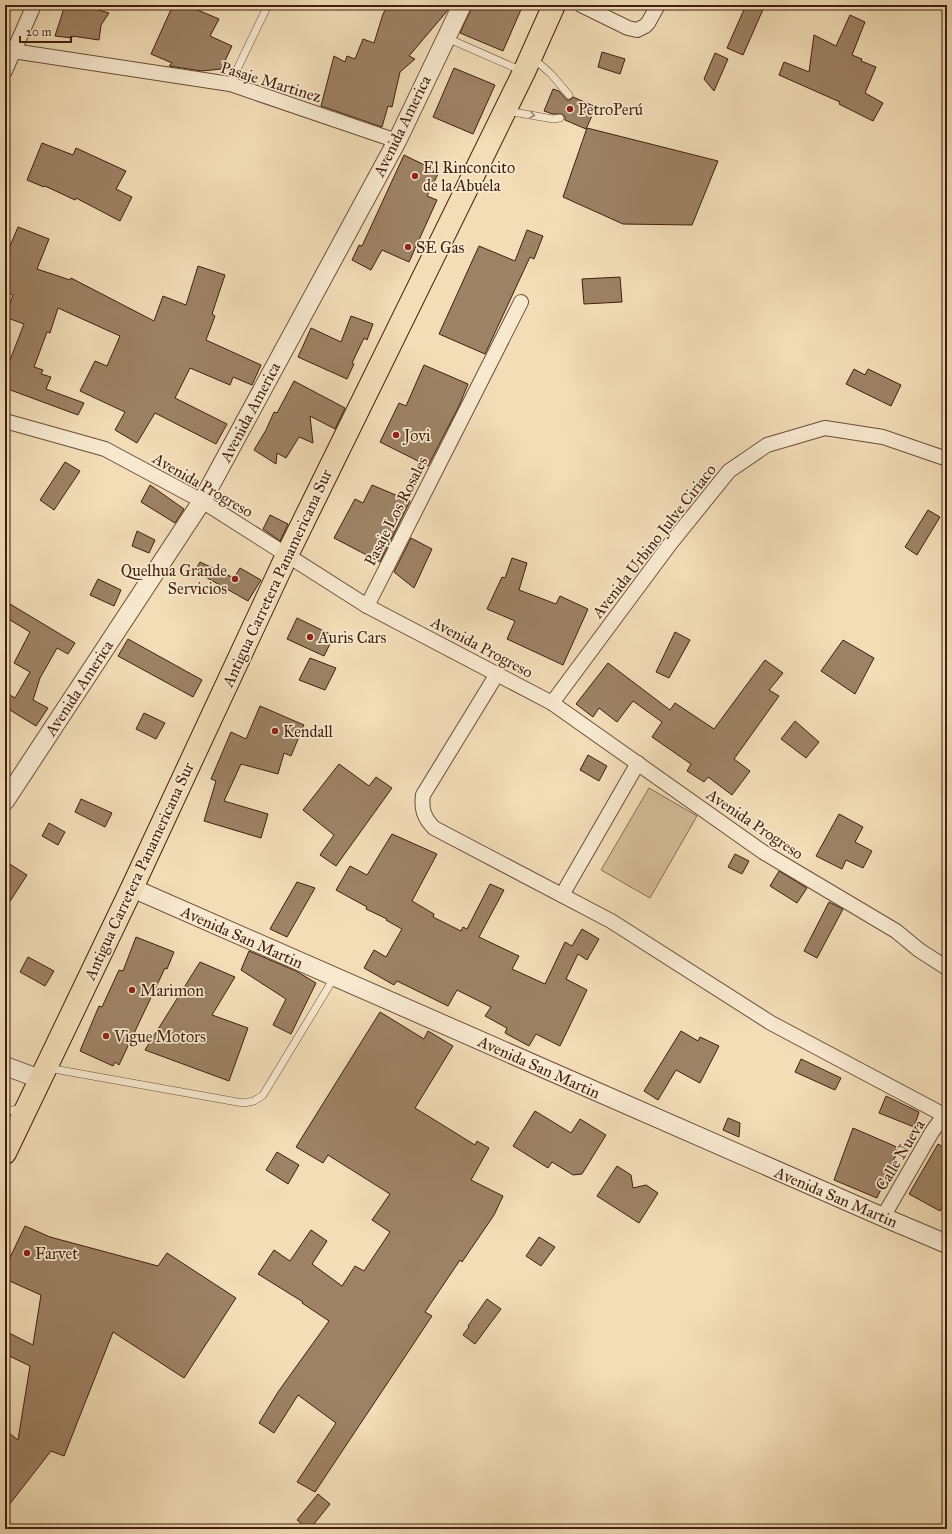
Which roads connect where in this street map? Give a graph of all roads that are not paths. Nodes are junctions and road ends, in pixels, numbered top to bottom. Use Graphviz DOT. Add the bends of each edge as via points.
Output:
graph roads {
  1 [pos="34,5"];
  2 [pos="268,5"];
  3 [pos="462,5"];
  4 [pos="554,5"];
  5 [pos="581,5"];
  6 [pos="658,5"];
  7 [pos="446,37"];
  8 [pos="14,51"];
  9 [pos="527,64"];
  10 [pos="5,71"];
  11 [pos="230,84"];
  12 [pos="569,95"];
  13 [pos="505,110"];
  14 [pos="560,118"];
  15 [pos="396,141"];
  16 [pos="520,302"];
  17 [pos="5,421"];
  18 [pos="947,459"];
  19 [pos="202,501"];
  20 [pos="287,555"];
  21 [pos="367,606"];
  22 [pos="497,674"];
  23 [pos="552,703"];
  24 [pos="638,763"];
  25 [pos="5,800"];
  26 [pos="132,888"];
  27 [pos="562,895"];
  28 [pos="947,968"];
  29 [pos="334,978"];
  30 [pos="5,1066"];
  31 [pos="42,1073"];
  32 [pos="27,1107"];
  33 [pos="5,1112"];
  34 [pos="946,1113"];
  35 [pos="5,1153"];
  36 [pos="883,1218"];
  37 [pos="947,1244"];
  1 -- 8 [label="street"];
  2 -- 11 [label="lane"];
  3 -- 7 [label="street, Avenida America"];
  4 -- 9 [label="highway, Antigua Carretera Panamericana Sur"];
  5 -- 6 [label="street" via="637,30 648,23"];
  7 -- 9 [label="lane"];
  7 -- 15 [label="street, Avenida America"];
  8 -- 10 [label="street"];
  8 -- 11 [label="street, Pasaje Martinez"];
  9 -- 12 [label="lane" via="551,74"];
  9 -- 13 [label="highway, Antigua Carretera Panamericana Sur"];
  11 -- 15 [label="street, Pasaje Martinez"];
  13 -- 14 [label="lane, one-way"];
  13 -- 20 [label="highway, Antigua Carretera Panamericana Sur"];
  15 -- 19 [label="street, Avenida America"];
  16 -- 21 [label="street, Pasaje Los Rosales"];
  17 -- 19 [label="street, Avenida Progreso" via="104,449"];
  18 -- 23 [label="street, Avenida Urbino Julve Ciriaco" via="883,437 824,428 767,445 729,471 670,544"];
  19 -- 20 [label="street, Avenida Progreso"];
  19 -- 25 [label="street, Avenida America"];
  20 -- 21 [label="street, Avenida Progreso"];
  20 -- 26 [label="highway, Antigua Carretera Panamericana Sur"];
  21 -- 22 [label="street, Avenida Progreso"];
  22 -- 23 [label="street, Avenida Progreso"];
  22 -- 27 [label="street" via="423,795 423,814 434,828"];
  23 -- 24 [label="street, Avenida Progreso"];
  24 -- 27 [label="street"];
  24 -- 28 [label="street, Avenida Progreso" via="763,852 896,931"];
  26 -- 29 [label="street, Avenida San Martin"];
  26 -- 31 [label="highway, Antigua Carretera Panamericana Sur"];
  27 -- 34 [label="street" via="611,921 771,1023"];
  29 -- 31 [label="lane" via="263,1095 254,1101 243,1104"];
  29 -- 36 [label="street, Avenida San Martin"];
  30 -- 31 [label="street"];
  31 -- 32 [label="highway, Antigua Carretera Panamericana Sur"];
  32 -- 33 [label="lane"];
  32 -- 35 [label="highway, Antigua Carretera Panamericana Sur"];
  34 -- 36 [label="street, Calle Nueva" via="932,1132"];
  36 -- 37 [label="street, Avenida San Martin"];
}
